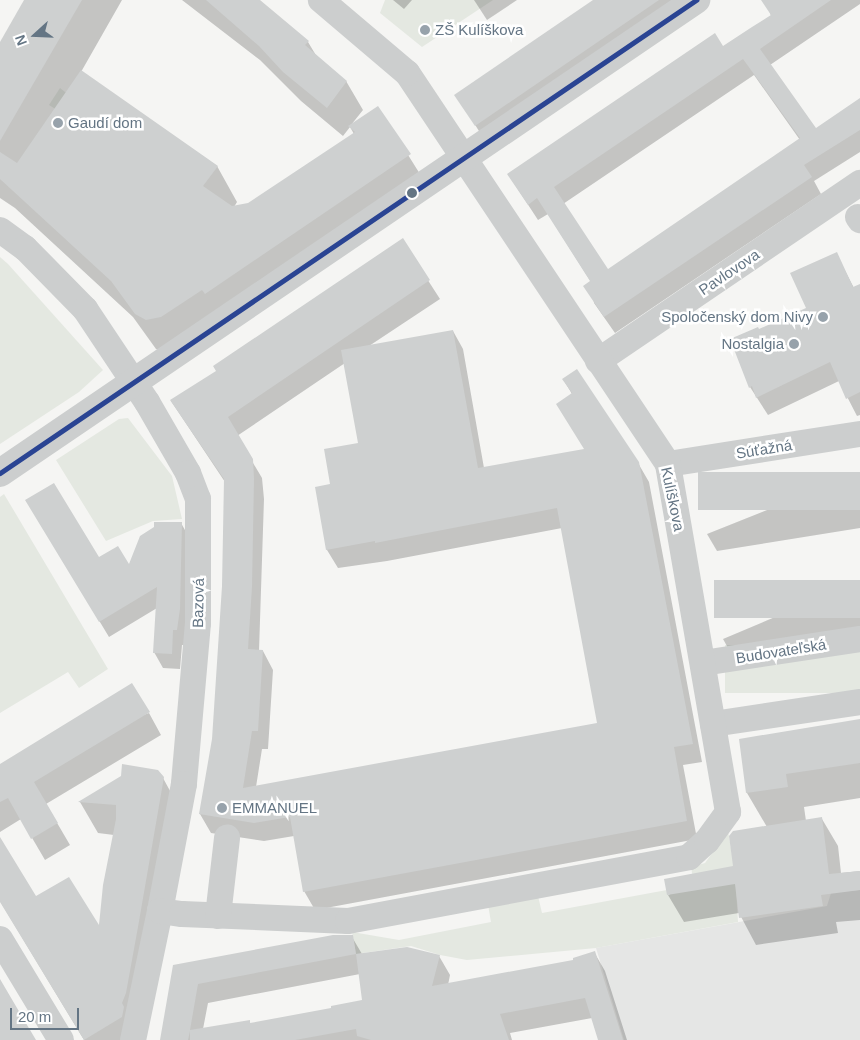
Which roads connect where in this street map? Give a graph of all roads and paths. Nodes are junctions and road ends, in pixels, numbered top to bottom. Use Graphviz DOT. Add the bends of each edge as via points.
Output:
graph roads {
  1 [pos="320,0"];
  2 [pos="696,0"];
  3 [pos="463,158"];
  4 [pos="860,183"];
  5 [pos="0,230"];
  6 [pos="598,360"];
  7 [pos="134,382"];
  8 [pos="860,434"];
  9 [pos="668,464"];
  10 [pos="0,473"];
  11 [pos="860,639"];
  12 [pos="703,663"];
  13 [pos="860,702"];
  14 [pos="713,724"];
  15 [pos="227,838"];
  16 [pos="160,911"];
  17 [pos="218,916"];
  18 [pos="0,939"];
  19 [pos="61,1040"];
  20 [pos="132,1040"];
  1 -- 3 [label="street, Kulíškova" via="407,74"];
  2 -- 3 [label="street"];
  3 -- 6 [label="street, Kulíškova"];
  3 -- 7 [label="street"];
  4 -- 6 [label="street, Pavlovova"];
  5 -- 7 [label="street, Bazová" via="25,248 85,309"];
  6 -- 9 [label="street, Kulíškova"];
  7 -- 10 [label="street"];
  7 -- 16 [label="street, Bazová" via="188,473 198,499 198,623 194,689 184,784"];
  8 -- 9 [label="street, Súťažná"];
  9 -- 12 [label="street, Kulíškova"];
  11 -- 12 [label="street, Budovateľská"];
  12 -- 14 [label="street, Kulíškova"];
  13 -- 14 [label="street"];
  14 -- 17 [label="street, Kulíškova" via="728,812 707,841 689,857 348,921"];
  15 -- 17 [label="street"];
  16 -- 17 [label="street"];
  16 -- 20 [label="street, Bazová"];
  18 -- 19 [label="street"];
}
